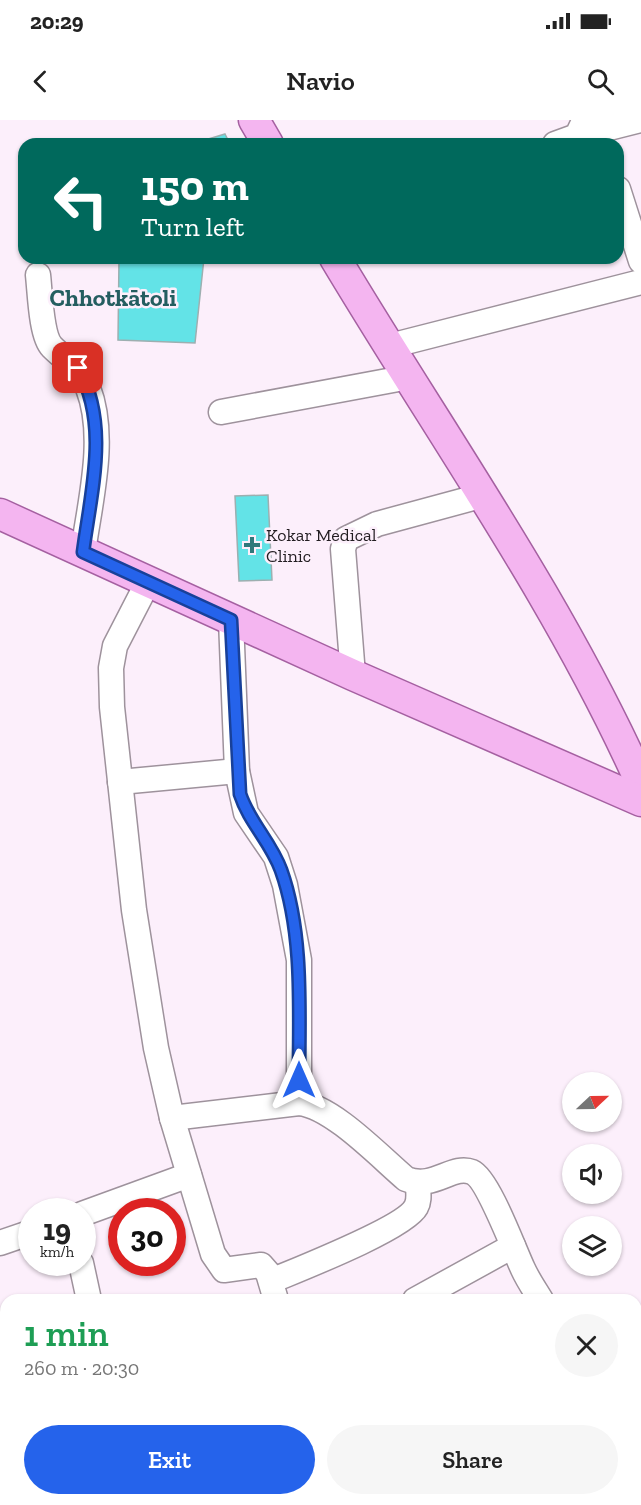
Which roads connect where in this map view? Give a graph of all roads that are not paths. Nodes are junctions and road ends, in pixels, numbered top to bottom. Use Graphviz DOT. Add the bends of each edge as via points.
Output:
graph roads {
  1 [pos="254,120"];
  2 [pos="640,120"];
  3 [pos="584,135"];
  4 [pos="264,138"];
  5 [pos="624,208"];
  6 [pos="641,261"];
  7 [pos="339,264"];
  8 [pos="38,275"];
  9 [pos="641,282"];
  10 [pos="390,346"];
  11 [pos="409,377"];
  12 [pos="220,412"];
  13 [pos="484,495"];
  14 [pos="0,513"];
  15 [pos="83,552"];
  16 [pos="148,582"];
  17 [pos="231,620"];
  18 [pos="353,675"];
  19 [pos="237,771"];
  20 [pos="120,783"];
  21 [pos="641,783"];
  22 [pos="641,801"];
  23 [pos="299,1103"];
  24 [pos="172,1118"];
  25 [pos="189,1175"];
  26 [pos="418,1184"];
  27 [pos="96,1209"];
  28 [pos="18,1237"];
  29 [pos="0,1244"];
  30 [pos="513,1246"];
  31 [pos="84,1276"];
  32 [pos="273,1291"];
  33 [pos="88,1294"];
  34 [pos="426,1294"];
  35 [pos="538,1294"];
  1 -- 4 [label="main road"];
  2 -- 3 [label="street"];
  5 -- 6 [label="street"];
  7 -- 10 [label="main road"];
  8 -- 15 [label="street" via="46,335 51,346 78,368 96,419"];
  9 -- 10 [label="street"];
  10 -- 11 [label="main road"];
  11 -- 12 [label="street"];
  11 -- 13 [label="main road"];
  13 -- 18 [label="street" via="377,524 346,539 343,549"];
  13 -- 21 [label="main road" via="609,713"];
  14 -- 15 [label="main road"];
  15 -- 16 [label="main road"];
  16 -- 17 [label="main road"];
  16 -- 20 [label="street" via="115,646 111,668"];
  17 -- 18 [label="main road"];
  17 -- 19 [label="street"];
  18 -- 22 [label="main road"];
  19 -- 20 [label="street"];
  19 -- 23 [label="street" via="246,813 276,857 285,885 298,960"];
  20 -- 24 [label="street" via="134,909 156,1048"];
  23 -- 24 [label="street"];
  23 -- 26 [label="street" via="311,1104 331,1117 406,1179"];
  24 -- 25 [label="street"];
  25 -- 27 [label="street"];
  25 -- 32 [label="street" via="218,1263 224,1270 261,1265"];
  26 -- 30 [label="street" via="458,1171 471,1171 492,1200"];
  26 -- 32 [label="street" via="419,1200 408,1216"];
  28 -- 29 [label="street"];
  30 -- 34 [label="street"];
  30 -- 35 [label="street"];
  31 -- 33 [label="street"];
}
